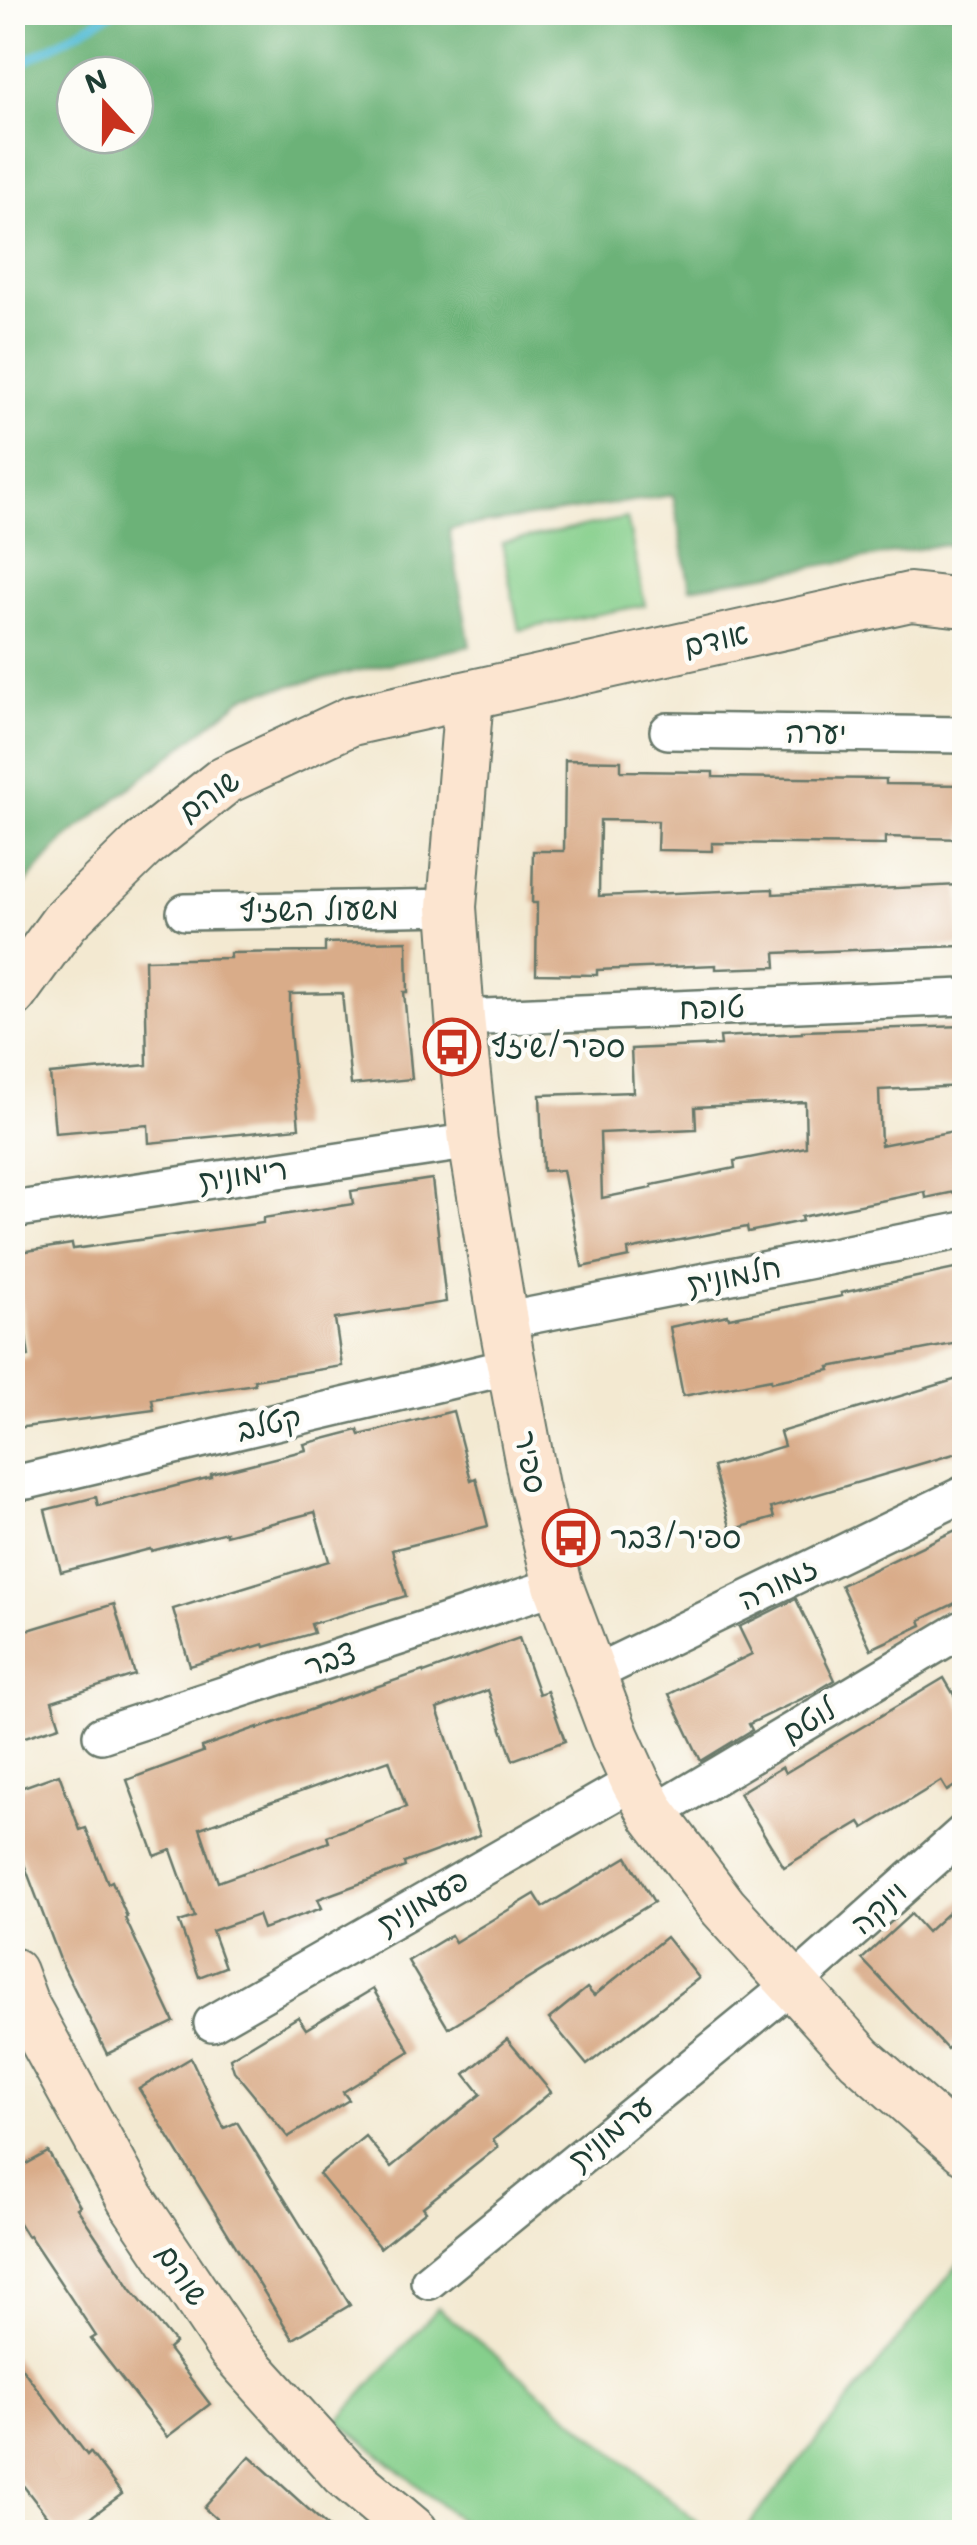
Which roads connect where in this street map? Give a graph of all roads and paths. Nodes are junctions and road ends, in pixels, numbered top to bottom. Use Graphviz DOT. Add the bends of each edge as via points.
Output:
graph roads {
  1 [pos="964,603"];
  2 [pos="468,696"];
  3 [pos="668,732"];
  4 [pos="964,735"];
  5 [pos="452,908"];
  6 [pos="185,912"];
  7 [pos="12,994"];
  8 [pos="964,997"];
  9 [pos="460,1018"];
  10 [pos="474,1141"];
  11 [pos="12,1210"];
  12 [pos="964,1230"];
  13 [pos="507,1344"];
  14 [pos="26,1481"];
  15 [pos="964,1494"];
  16 [pos="558,1585"];
  17 [pos="964,1628"];
  18 [pos="591,1674"];
  19 [pos="101,1735"];
  20 [pos="644,1798"];
  21 [pos="964,1832"];
  22 [pos="12,1972"];
  23 [pos="793,1984"];
  24 [pos="212,2023"];
  25 [pos="964,2148"];
  26 [pos="429,2281"];
  27 [pos="414,2532"];
  1 -- 2 [label="street, אודם" via="910,597"];
  2 -- 5 [label="street, ספיר"];
  2 -- 7 [label="street, שוהם" via="351,721 226,780 142,845 64,921"];
  3 -- 4 [label="street, יערה"];
  5 -- 6 [label="street, משעול השזיף"];
  5 -- 9 [label="street, ספיר"];
  8 -- 9 [label="street, טופח"];
  9 -- 10 [label="street, ספיר"];
  10 -- 11 [label="street, רימונית"];
  10 -- 13 [label="street, ספיר"];
  12 -- 13 [label="street, חלמונית"];
  13 -- 14 [label="street, קטלב"];
  13 -- 16 [label="street, ספיר"];
  15 -- 18 [label="street, זמורה"];
  16 -- 18 [label="street, ספיר"];
  16 -- 19 [label="street, צבר"];
  17 -- 20 [label="street, לוטם"];
  18 -- 20 [label="street, ספיר"];
  20 -- 23 [label="street, ספיר" via="723,1907"];
  20 -- 24 [label="street, פעמונית"];
  21 -- 23 [label="street, וינקה"];
  22 -- 27 [label="street, שוהם" via="131,2199 232,2349 344,2473"];
  23 -- 25 [label="street, ספיר" via="860,2058"];
  23 -- 26 [label="street, ערמונית"];
}
